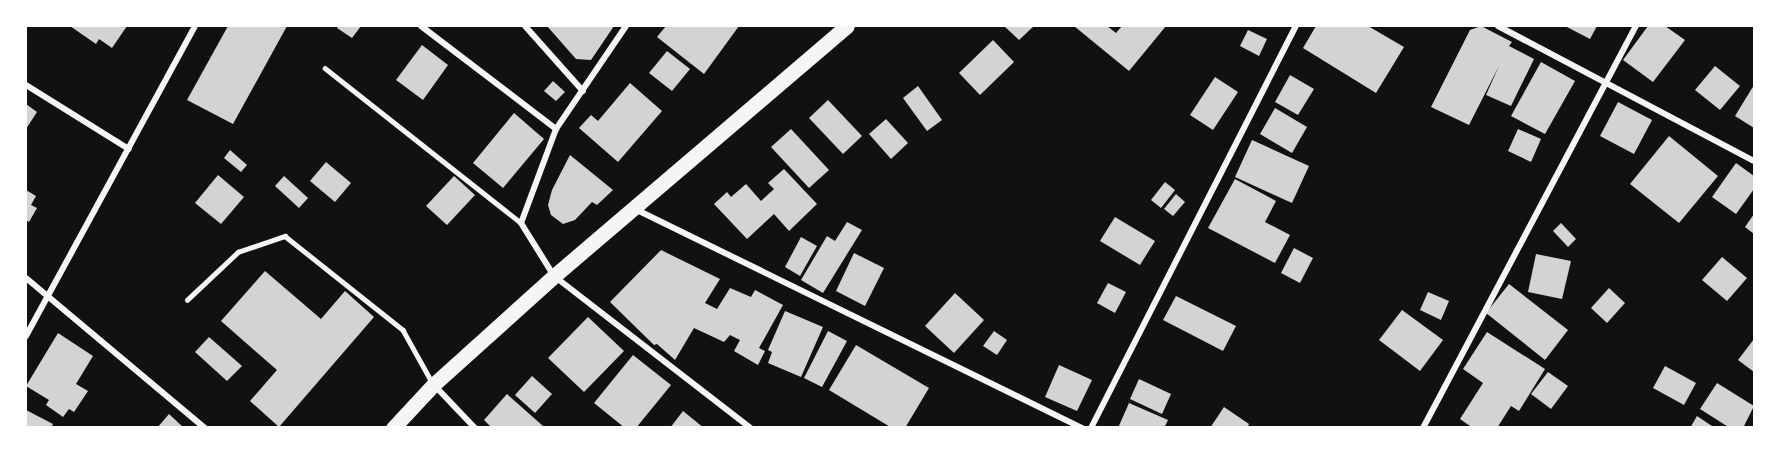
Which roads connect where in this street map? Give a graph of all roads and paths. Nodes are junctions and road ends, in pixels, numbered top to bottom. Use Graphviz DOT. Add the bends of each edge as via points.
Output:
graph roads {
  1 [pos="195,26"];
  2 [pos="421,26"];
  3 [pos="525,26"];
  4 [pos="626,26"];
  5 [pos="847,26"];
  6 [pos="1296,26"];
  7 [pos="1498,26"];
  8 [pos="1636,26"];
  9 [pos="325,68"];
  10 [pos="1606,84"];
  11 [pos="26,85"];
  12 [pos="583,91"];
  13 [pos="556,129"];
  14 [pos="129,149"];
  15 [pos="1755,161"];
  16 [pos="632,208"];
  17 [pos="521,223"];
  18 [pos="554,276"];
  19 [pos="26,278"];
  20 [pos="48,297"];
  21 [pos="187,300"];
  22 [pos="26,336"];
  23 [pos="434,385"];
  24 [pos="470,422"];
  25 [pos="205,428"];
  26 [pos="393,428"];
  27 [pos="465,428"];
  28 [pos="475,428"];
  29 [pos="751,428"];
  30 [pos="1082,428"];
  31 [pos="1091,428"];
  32 [pos="1424,428"];
  1 -- 14 [label="street"];
  2 -- 13 [label="street"];
  3 -- 12 [label="street"];
  4 -- 12 [label="street"];
  5 -- 16 [label="main road"];
  6 -- 31 [label="street"];
  7 -- 10 [label="street"];
  8 -- 10 [label="street"];
  9 -- 17 [label="lane"];
  10 -- 15 [label="street"];
  10 -- 32 [label="street"];
  11 -- 14 [label="street"];
  12 -- 13 [label="street"];
  13 -- 17 [label="street"];
  14 -- 20 [label="street"];
  16 -- 18 [label="main road"];
  16 -- 30 [label="street"];
  17 -- 18 [label="street"];
  18 -- 23 [label="main road"];
  18 -- 29 [label="street"];
  19 -- 20 [label="street"];
  20 -- 22 [label="street"];
  20 -- 25 [label="street"];
  21 -- 23 [label="lane" via="238,252 285,236 403,330"];
  23 -- 24 [label="street"];
  23 -- 26 [label="main road"];
  24 -- 27 [label="street"];
  24 -- 28 [label="street"];
}
